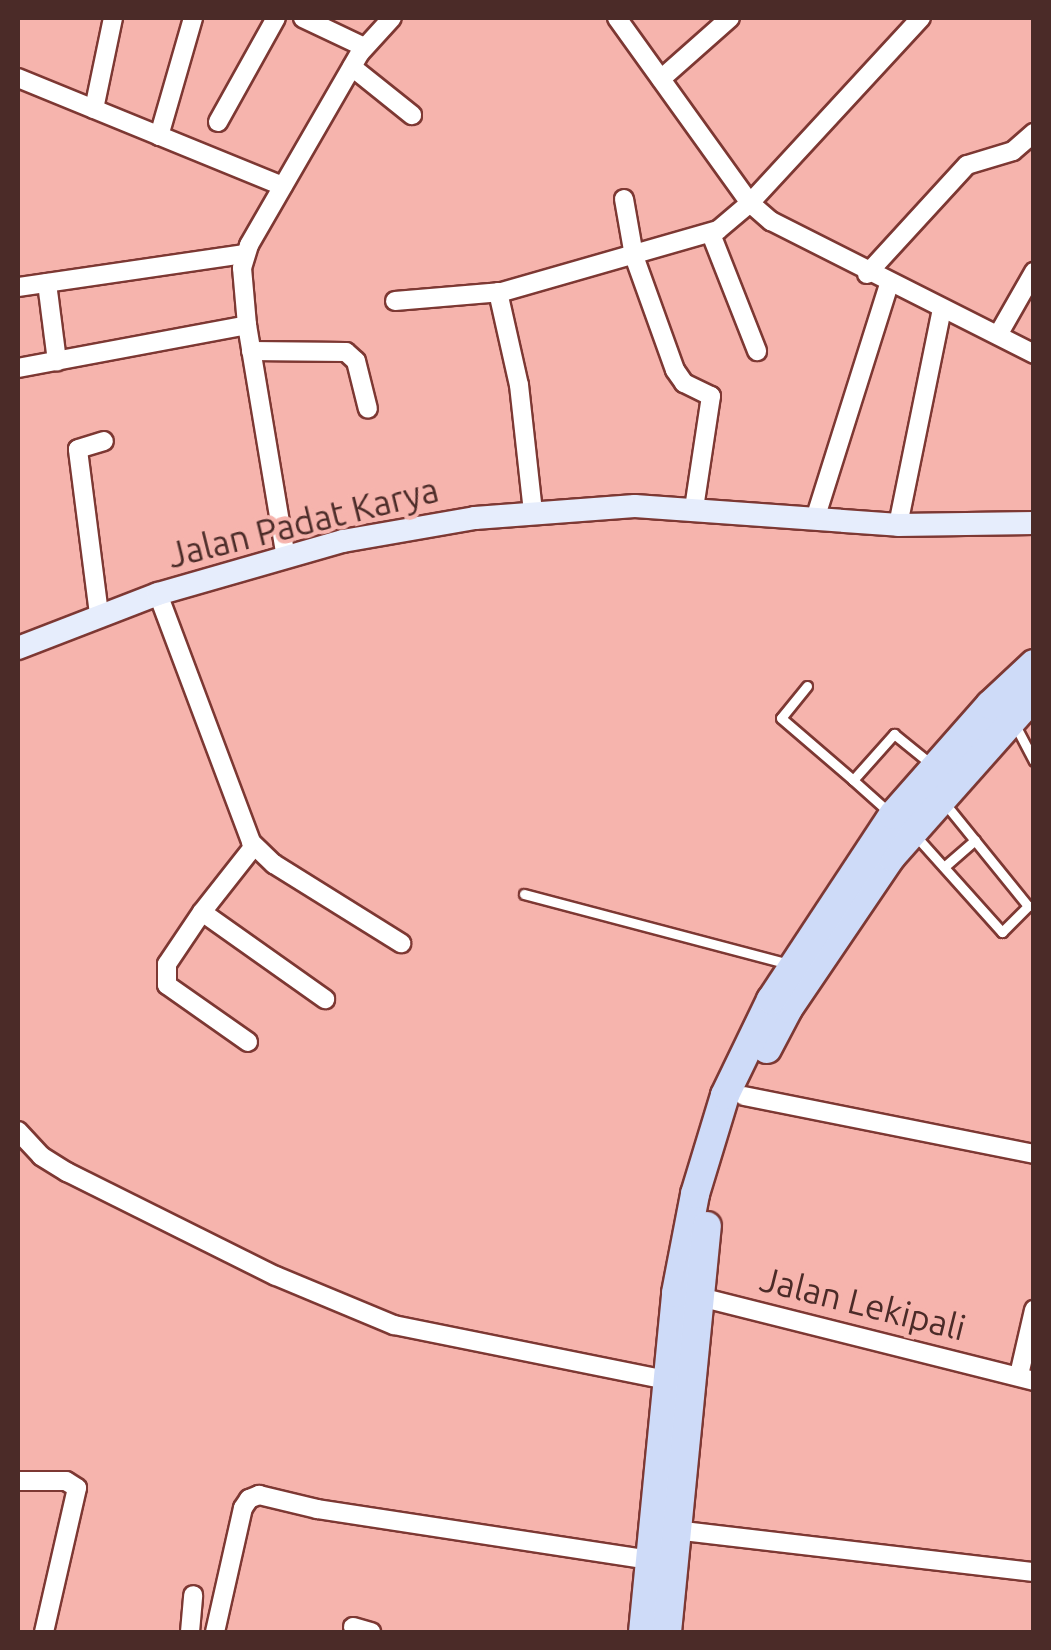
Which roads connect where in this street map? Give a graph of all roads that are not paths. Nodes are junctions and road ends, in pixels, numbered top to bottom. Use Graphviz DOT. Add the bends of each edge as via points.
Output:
graph roads {
  1 [pos="113,18"];
  2 [pos="193,18"];
  3 [pos="276,18"];
  4 [pos="303,18"];
  5 [pos="392,18"];
  6 [pos="617,18"];
  7 [pos="730,18"];
  8 [pos="920,18"];
  9 [pos="364,47"];
  10 [pos="352,68"];
  11 [pos="18,78"];
  12 [pos="661,78"];
  13 [pos="94,109"];
  14 [pos="412,115"];
  15 [pos="218,122"];
  16 [pos="1034,133"];
  17 [pos="159,136"];
  18 [pos="283,186"];
  19 [pos="624,199"];
  20 [pos="750,202"];
  21 [pos="711,234"];
  22 [pos="244,254"];
  23 [pos="634,256"];
  24 [pos="1034,272"];
  25 [pos="868,274"];
  26 [pos="47,283"];
  27 [pos="888,284"];
  28 [pos="18,287"];
  29 [pos="498,292"];
  30 [pos="395,301"];
  31 [pos="942,308"];
  32 [pos="246,325"];
  33 [pos="998,336"];
  34 [pos="251,350"];
  35 [pos="758,351"];
  36 [pos="1034,354"];
  37 [pos="56,361"];
  38 [pos="18,368"];
  39 [pos="368,409"];
  40 [pos="104,441"];
  41 [pos="694,508"];
  42 [pos="533,510"];
  43 [pos="816,519"];
  44 [pos="1034,522"];
  45 [pos="898,525"];
  46 [pos="286,558"];
  47 [pos="158,594"];
  48 [pos="98,614"];
  49 [pos="18,648"];
  50 [pos="1034,664"];
  51 [pos="807,686"];
  52 [pos="1034,696"];
  53 [pos="1012,719"];
  54 [pos="1034,761"];
  55 [pos="935,768"];
  56 [pos="853,780"];
  57 [pos="941,799"];
  58 [pos="902,824"];
  59 [pos="975,840"];
  60 [pos="254,846"];
  61 [pos="944,868"];
  62 [pos="524,894"];
  63 [pos="202,912"];
  64 [pos="401,943"];
  65 [pos="792,964"];
  66 [pos="324,999"];
  67 [pos="248,1042"];
  68 [pos="744,1096"];
  69 [pos="18,1131"];
  70 [pos="1034,1154"];
  71 [pos="687,1295"];
  72 [pos="1034,1310"];
  73 [pos="1026,1378"];
  74 [pos="667,1380"];
  75 [pos="18,1481"];
  76 [pos="675,1530"];
  77 [pos="651,1560"];
  78 [pos="1034,1572"];
  79 [pos="192,1594"];
  80 [pos="44,1632"];
  81 [pos="190,1632"];
  82 [pos="215,1632"];
  83 [pos="643,1632"];
  84 [pos="667,1632"];
  1 -- 13 [label="street"];
  2 -- 17 [label="street"];
  3 -- 15 [label="street"];
  4 -- 9 [label="street"];
  5 -- 9 [label="street"];
  6 -- 12 [label="street"];
  7 -- 12 [label="street"];
  8 -- 20 [label="street"];
  9 -- 10 [label="street"];
  10 -- 14 [label="street"];
  10 -- 18 [label="street"];
  11 -- 13 [label="street"];
  12 -- 20 [label="street"];
  13 -- 17 [label="street"];
  16 -- 25 [label="street" via="1013,150 967,166"];
  17 -- 18 [label="street"];
  18 -- 22 [label="street"];
  19 -- 23 [label="street"];
  20 -- 21 [label="street"];
  20 -- 25 [label="street" via="794,236"];
  21 -- 23 [label="street"];
  21 -- 35 [label="street"];
  22 -- 26 [label="street"];
  22 -- 32 [label="street"];
  23 -- 29 [label="street"];
  23 -- 41 [label="street" via="679,378 711,396"];
  24 -- 33 [label="street"];
  25 -- 27 [label="street"];
  26 -- 28 [label="street"];
  26 -- 37 [label="street"];
  27 -- 31 [label="street"];
  27 -- 43 [label="street"];
  29 -- 30 [label="street"];
  29 -- 42 [label="street" via="517,374"];
  31 -- 33 [label="street"];
  31 -- 45 [label="street"];
  32 -- 34 [label="street"];
  32 -- 37 [label="street"];
  33 -- 36 [label="street"];
  34 -- 39 [label="street" via="346,352 356,361"];
  34 -- 46 [label="street"];
  37 -- 38 [label="street"];
  40 -- 48 [label="street" via="78,450"];
  41 -- 42 [label="street, Jalan Padat Karya"];
  41 -- 43 [label="street, Jalan Padat Karya"];
  42 -- 46 [label="street, Jalan Padat Karya" via="376,533"];
  43 -- 45 [label="street, Jalan Padat Karya"];
  44 -- 45 [label="street, Jalan Padat Karya"];
  46 -- 47 [label="street, Jalan Padat Karya"];
  47 -- 48 [label="street, Jalan Padat Karya"];
  47 -- 60 [label="street"];
  48 -- 49 [label="street, Jalan Padat Karya"];
  50 -- 55 [label="main road"];
  51 -- 56 [label="lane" via="781,718"];
  52 -- 53 [label="main road"];
  53 -- 54 [label="lane"];
  53 -- 57 [label="main road"];
  55 -- 56 [label="lane" via="894,734"];
  55 -- 58 [label="main road"];
  56 -- 58 [label="lane"];
  57 -- 58 [label="main road"];
  57 -- 59 [label="lane"];
  58 -- 61 [label="lane"];
  58 -- 65 [label="main road"];
  58 -- 68 [label="main road" via="788,1009"];
  59 -- 61 [label="lane"];
  59 -- 61 [label="lane" via="1028,906 1002,932"];
  60 -- 63 [label="street"];
  60 -- 64 [label="street"];
  62 -- 65 [label="lane"];
  63 -- 66 [label="street"];
  63 -- 67 [label="street" via="167,964 167,984"];
  65 -- 71 [label="main road" via="725,1095 695,1194"];
  68 -- 70 [label="street"];
  68 -- 71 [label="main road"];
  69 -- 74 [label="street" via="67,1172 376,1318"];
  71 -- 73 [label="street, Jalan Lekipali"];
  71 -- 74 [label="main road"];
  71 -- 76 [label="main road"];
  72 -- 73 [label="street"];
  74 -- 77 [label="main road"];
  75 -- 80 [label="street" via="66,1480 77,1488"];
  76 -- 78 [label="street"];
  76 -- 84 [label="main road"];
  77 -- 82 [label="street" via="316,1510 260,1495 243,1508"];
  77 -- 83 [label="main road"];
  79 -- 81 [label="street"];
}
